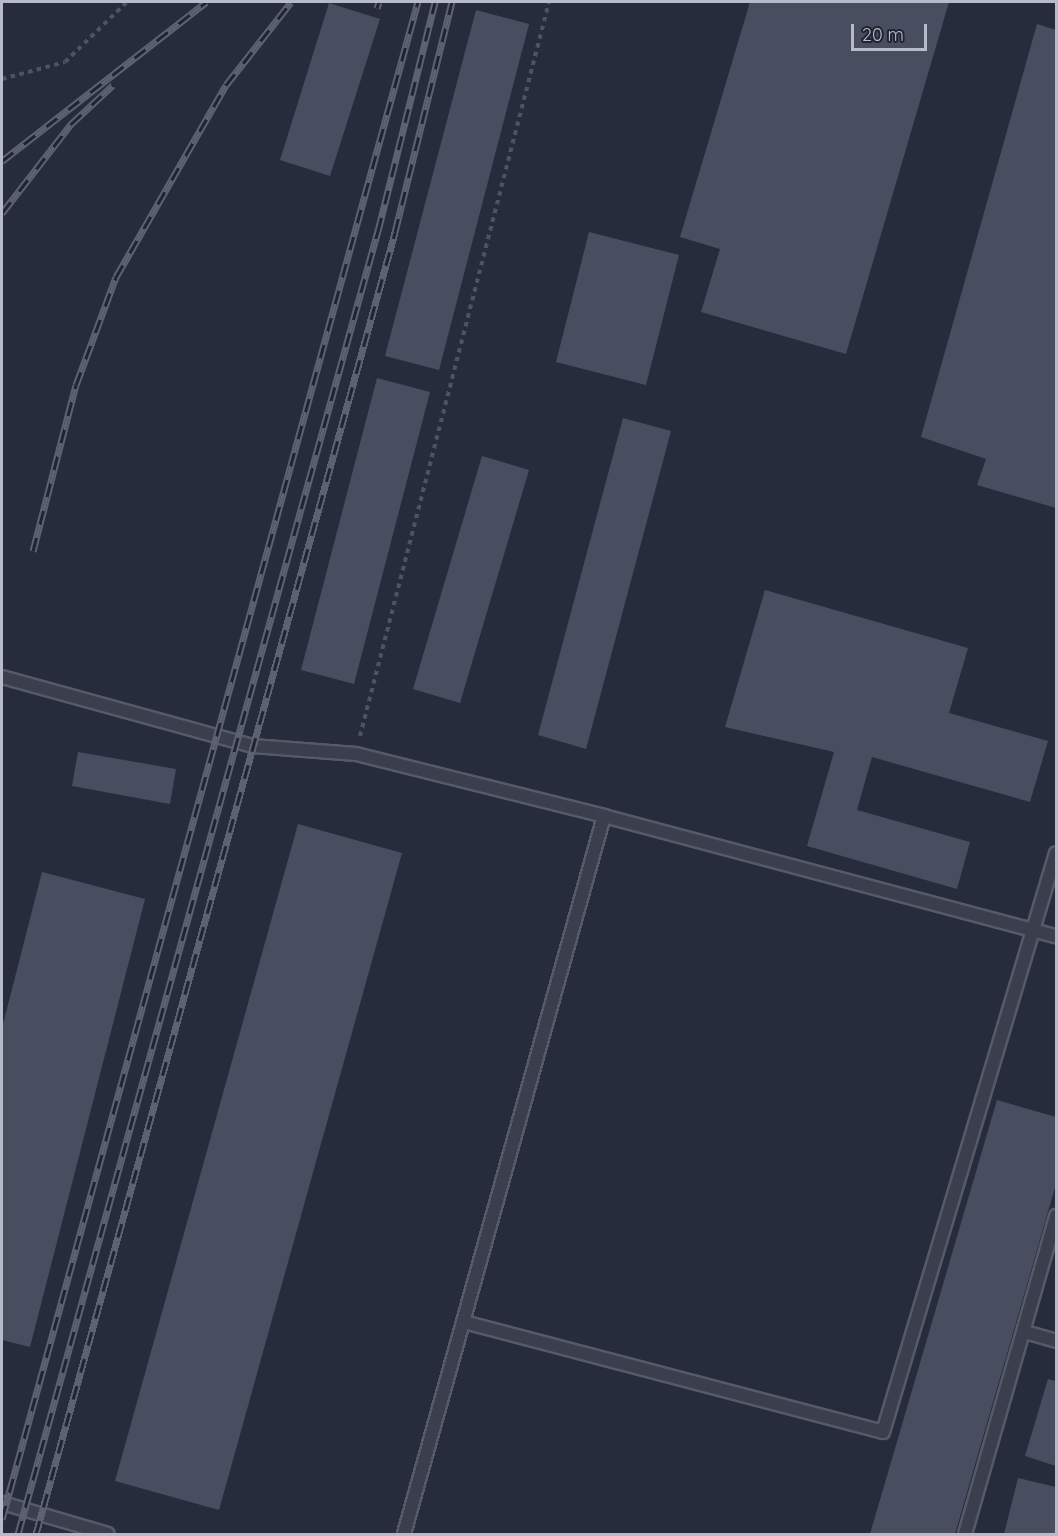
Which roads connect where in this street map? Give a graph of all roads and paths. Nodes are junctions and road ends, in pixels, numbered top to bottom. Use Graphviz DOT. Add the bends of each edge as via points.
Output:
graph roads {
  1 [pos="127,2"];
  2 [pos="549,2"];
  3 [pos="2,79"];
  4 [pos="2,677"];
  5 [pos="356,754"];
  6 [pos="604,816"];
  7 [pos="1056,853"];
  8 [pos="1033,930"];
  9 [pos="1056,936"];
  10 [pos="1056,1216"];
  11 [pos="464,1322"];
  12 [pos="1025,1332"];
  13 [pos="1056,1341"];
  14 [pos="2,1503"];
  15 [pos="108,1534"];
  16 [pos="404,1534"];
  17 [pos="965,1534"];
  1 -- 3 [label="path" via="65,62"];
  2 -- 5 [label="path"];
  4 -- 5 [label="lane" via="253,746"];
  5 -- 6 [label="lane"];
  6 -- 8 [label="lane"];
  6 -- 11 [label="lane"];
  7 -- 8 [label="lane"];
  8 -- 9 [label="lane"];
  8 -- 11 [label="lane" via="883,1432"];
  10 -- 12 [label="lane"];
  11 -- 16 [label="lane"];
  12 -- 13 [label="lane"];
  12 -- 17 [label="lane"];
  14 -- 15 [label="lane"];
}
